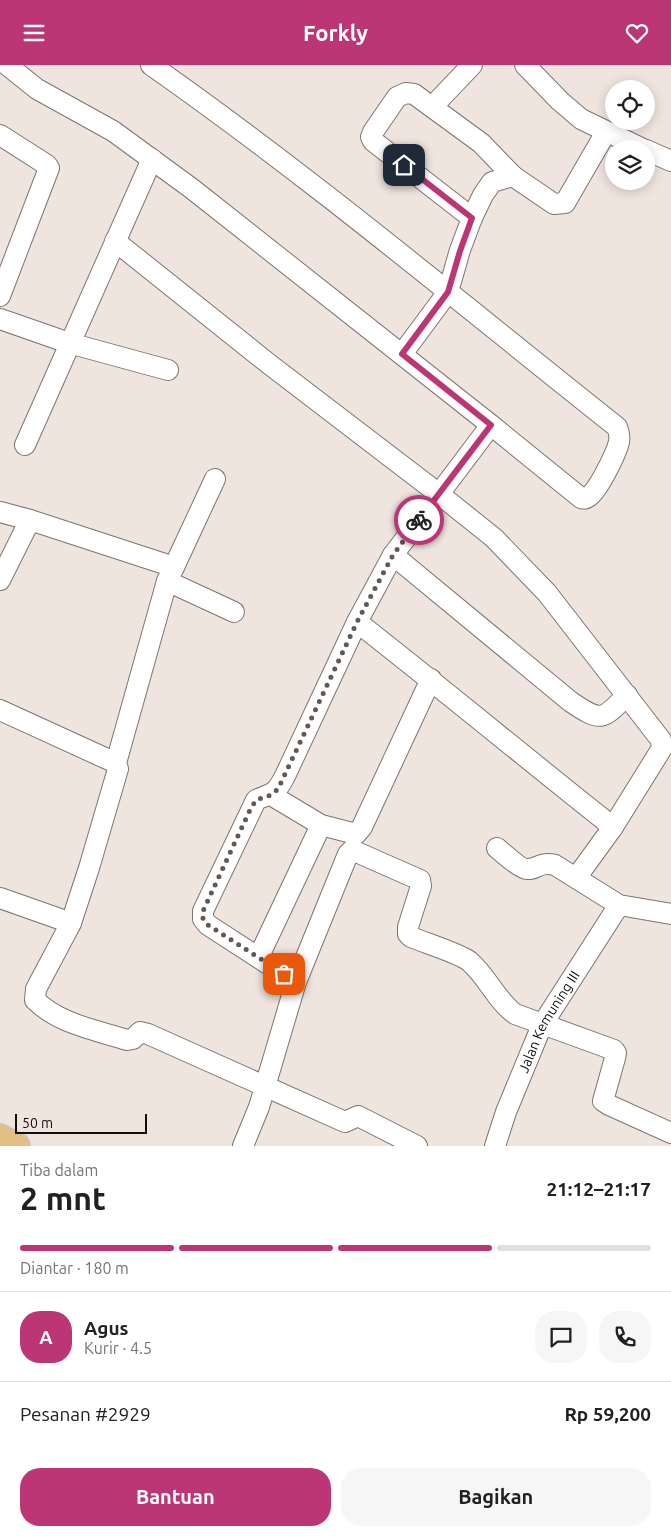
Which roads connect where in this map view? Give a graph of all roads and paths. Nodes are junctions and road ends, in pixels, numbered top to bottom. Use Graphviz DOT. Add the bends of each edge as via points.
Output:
graph roads {
  1 [pos="7,65"];
  2 [pos="151,65"];
  3 [pos="472,65"];
  4 [pos="537,69"];
  5 [pos="432,107"];
  6 [pos="606,132"];
  7 [pos="0,135"];
  8 [pos="624,140"];
  9 [pos="655,154"];
  10 [pos="152,159"];
  11 [pos="671,161"];
  12 [pos="513,176"];
  13 [pos="472,218"];
  14 [pos="114,241"];
  15 [pos="448,292"];
  16 [pos="0,296"];
  17 [pos="0,319"];
  18 [pos="69,343"];
  19 [pos="402,354"];
  20 [pos="168,370"];
  21 [pos="491,425"];
  22 [pos="25,445"];
  23 [pos="215,479"];
  24 [pos="439,494"];
  25 [pos="0,513"];
  26 [pos="30,520"];
  27 [pos="393,555"];
  28 [pos="170,574"];
  29 [pos="0,580"];
  30 [pos="234,612"];
  31 [pos="357,622"];
  32 [pos="430,679"];
  33 [pos="627,695"];
  34 [pos="0,710"];
  35 [pos="116,763"];
  36 [pos="271,795"];
  37 [pos="321,825"];
  38 [pos="612,827"];
  39 [pos="497,849"];
  40 [pos="576,878"];
  41 [pos="0,898"];
  42 [pos="619,905"];
  43 [pos="671,915"];
  44 [pos="71,923"];
  45 [pos="261,952"];
  46 [pos="296,982"];
  47 [pos="542,1025"];
  48 [pos="266,1085"];
  49 [pos="671,1133"];
  50 [pos="0,1137"];
  51 [pos="17,1146"];
  52 [pos="243,1146"];
  53 [pos="417,1146"];
  54 [pos="496,1146"];
  1 -- 10 [label="street" via="37,89 113,131"];
  2 -- 15 [label="street" via="241,130"];
  3 -- 5 [label="street"];
  4 -- 6 [label="street" via="560,101 580,119"];
  5 -- 12 [label="street" via="481,143"];
  5 -- 13 [label="street" via="414,95 403,93 371,137"];
  6 -- 8 [label="street"];
  6 -- 12 [label="street" via="565,203 554,204"];
  7 -- 16 [label="street" via="49,168"];
  9 -- 11 [label="street"];
  10 -- 14 [label="street"];
  10 -- 19 [label="street"];
  12 -- 13 [label="street" via="492,182"];
  13 -- 15 [label="street"];
  14 -- 18 [label="street"];
  14 -- 24 [label="street"];
  15 -- 19 [label="street"];
  15 -- 21 [label="street" via="617,427 619,443 599,485 586,499"];
  17 -- 18 [label="street"];
  18 -- 20 [label="street"];
  18 -- 22 [label="street"];
  19 -- 21 [label="street"];
  21 -- 24 [label="street"];
  23 -- 28 [label="street"];
  24 -- 27 [label="street"];
  24 -- 33 [label="street" via="494,538 547,593"];
  25 -- 26 [label="street"];
  26 -- 28 [label="street"];
  26 -- 29 [label="street"];
  27 -- 31 [label="street"];
  27 -- 33 [label="street" via="590,715 604,716"];
  28 -- 30 [label="street"];
  28 -- 35 [label="street"];
  31 -- 32 [label="street"];
  31 -- 36 [label="street" via="285,777"];
  32 -- 37 [label="street" via="359,832 352,834"];
  32 -- 38 [label="street"];
  33 -- 38 [label="street" via="661,740 662,748"];
  34 -- 35 [label="street"];
  35 -- 44 [label="street" via="118,769"];
  36 -- 37 [label="street"];
  36 -- 46 [label="street" via="256,800 250,810 202,916 208,925"];
  37 -- 45 [label="street"];
  38 -- 40 [label="street"];
  39 -- 40 [label="street" via="525,869 550,863"];
  40 -- 42 [label="street"];
  41 -- 44 [label="street"];
  42 -- 43 [label="street"];
  42 -- 47 [label="street, Jalan Kemuning III"];
  44 -- 48 [label="street" via="36,989 35,1000 41,1007 64,1020 127,1040 140,1032 148,1034"];
  46 -- 47 [label="street" via="348,854 356,850 420,880 408,927 411,937 467,960 507,1009"];
  46 -- 48 [label="street"];
  47 -- 49 [label="street" via="614,1050 615,1059 603,1101"];
  47 -- 54 [label="street, Jalan Kemuning III"];
  48 -- 52 [label="street"];
  48 -- 53 [label="street" via="345,1122 358,1116"];
  50 -- 51 [label="main road"];
}
